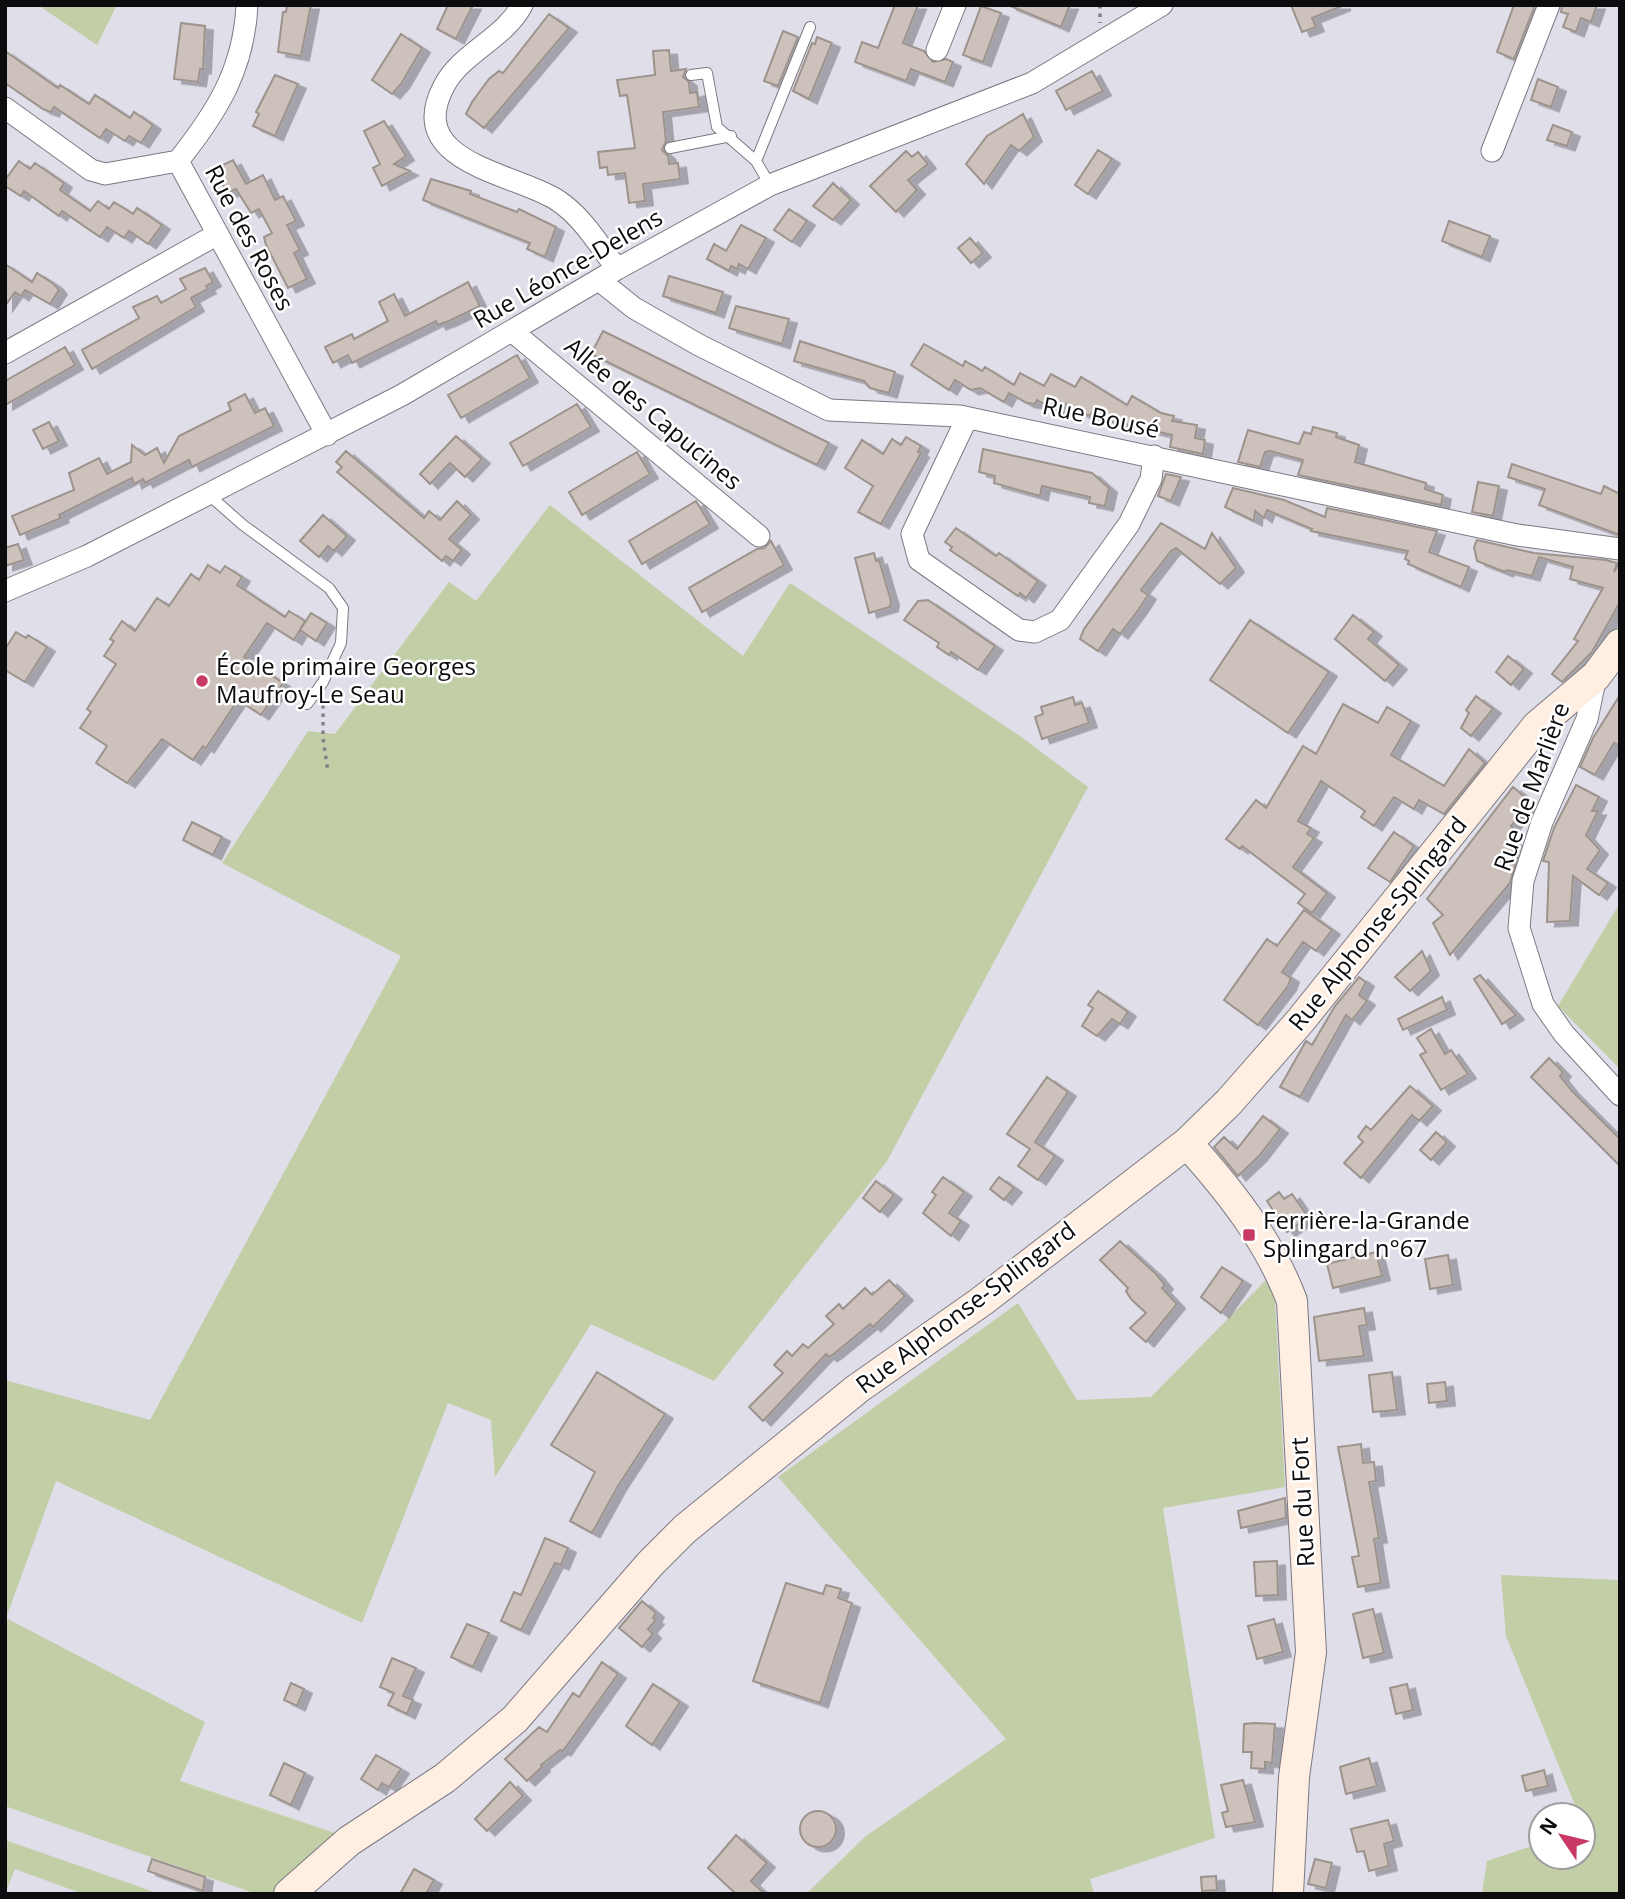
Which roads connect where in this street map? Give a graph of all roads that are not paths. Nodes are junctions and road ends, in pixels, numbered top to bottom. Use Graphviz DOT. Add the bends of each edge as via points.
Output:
graph roads {
  1 [pos="247,5"];
  2 [pos="522,5"];
  3 [pos="955,5"];
  4 [pos="1163,5"];
  5 [pos="1549,5"];
  6 [pos="810,27"];
  7 [pos="937,50"];
  8 [pos="691,75"];
  9 [pos="5,108"];
  10 [pos="731,136"];
  11 [pos="670,148"];
  12 [pos="1492,151"];
  13 [pos="178,161"];
  14 [pos="756,161"];
  15 [pos="770,185"];
  16 [pos="216,235"];
  17 [pos="608,274"];
  18 [pos="513,332"];
  19 [pos="5,353"];
  20 [pos="967,418"];
  21 [pos="327,435"];
  22 [pos="1154,456"];
  23 [pos="209,495"];
  24 [pos="759,536"];
  25 [pos="1620,549"];
  26 [pos="5,591"];
  27 [pos="1620,644"];
  28 [pos="1596,676"];
  29 [pos="307,704"];
  30 [pos="1620,1095"];
  31 [pos="1188,1143"];
  32 [pos="289,1894"];
  33 [pos="1289,1894"];
  1 -- 13 [label="street" via="232,78 213,117"];
  2 -- 17 [label="street, Rue Bousé" via="445,83 436,102 440,136 462,159 556,200 572,212"];
  3 -- 7 [label="street"];
  4 -- 15 [label="street, Rue Léonce-Delens" via="1032,83"];
  5 -- 12 [label="street"];
  6 -- 14 [label="lane"];
  8 -- 10 [label="lane" via="707,74 717,127"];
  9 -- 13 [label="street, Rue des Roses" via="91,170 105,174"];
  10 -- 11 [label="lane"];
  10 -- 14 [label="lane"];
  13 -- 16 [label="street, Rue des Roses"];
  14 -- 15 [label="lane"];
  15 -- 17 [label="street, Rue Léonce-Delens"];
  16 -- 19 [label="street"];
  16 -- 21 [label="street, Rue des Roses"];
  17 -- 18 [label="street, Rue Léonce-Delens"];
  17 -- 20 [label="street, Rue Bousé" via="634,308 829,410"];
  18 -- 21 [label="street, Rue Léonce-Delens"];
  18 -- 24 [label="street, Allée des Capucines"];
  20 -- 22 [label="street, Rue Bousé"];
  20 -- 22 [label="street" via="912,534 919,560 1019,630 1035,632 1060,620 1129,524 1151,479"];
  21 -- 23 [label="street, Rue Léonce-Delens"];
  22 -- 25 [label="street, Rue Bousé" via="1517,535"];
  23 -- 26 [label="street, Rue Léonce-Delens"];
  23 -- 29 [label="lane" via="329,588 343,608 341,643"];
  27 -- 28 [label="street, Rue Alphonse-Splingard"];
  28 -- 30 [label="street, Rue de Marlière" via="1587,719 1551,798 1523,881 1519,928 1543,1004"];
  28 -- 31 [label="street, Rue Alphonse-Splingard" via="1537,726 1301,1020"];
  31 -- 32 [label="street, Rue Alphonse-Splingard" via="982,1301 857,1389 685,1529 515,1719 445,1778 349,1841"];
  31 -- 33 [label="street, Rue du Fort" via="1249,1218 1279,1267 1292,1301 1311,1652 1294,1777"];
}
